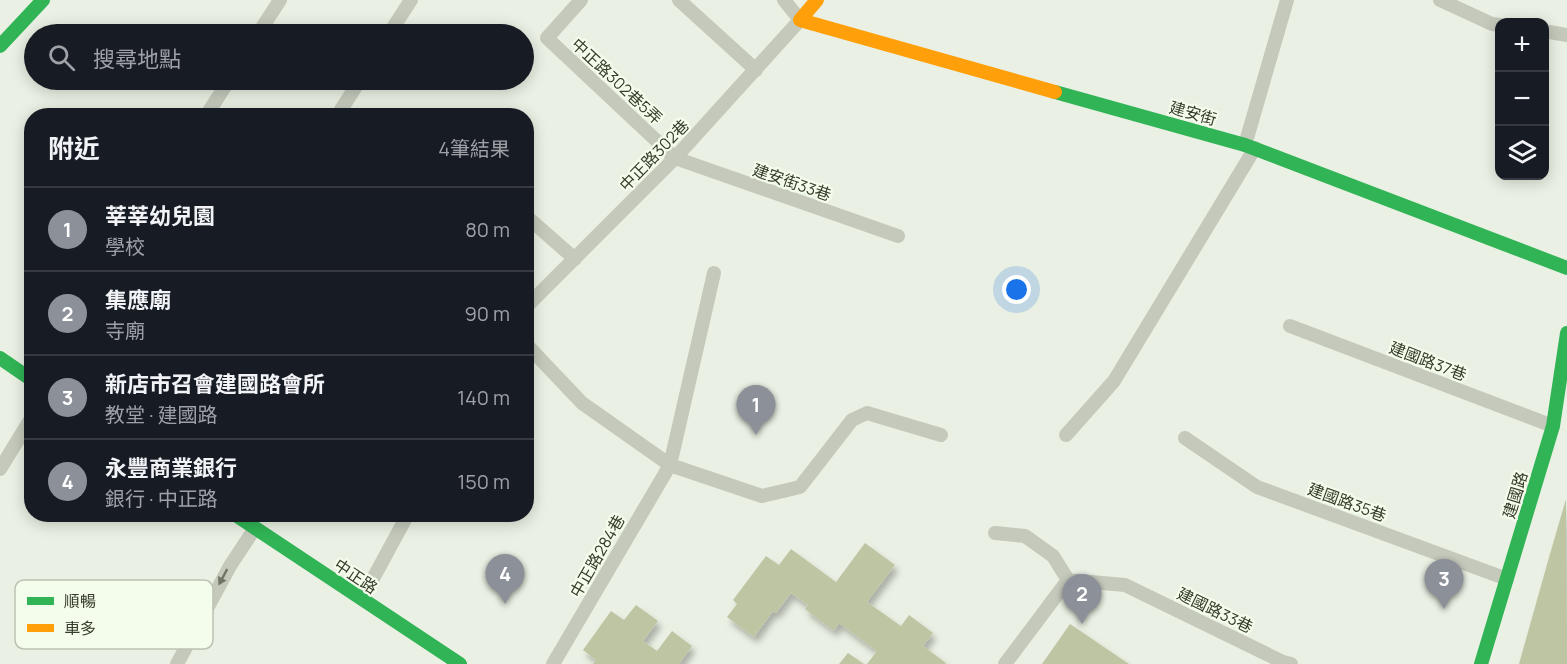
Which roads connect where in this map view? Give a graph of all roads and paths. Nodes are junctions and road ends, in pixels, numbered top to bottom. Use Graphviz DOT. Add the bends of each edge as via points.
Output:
graph roads {
  1 [pos="280,0"];
  2 [pos="411,0"];
  3 [pos="581,0"];
  4 [pos="679,0"];
  5 [pos="784,0"];
  6 [pos="817,0"];
  7 [pos="1287,0"];
  8 [pos="1440,0"];
  9 [pos="37,2"];
  10 [pos="800,20"];
  11 [pos="264,24"];
  12 [pos="395,24"];
  13 [pos="1495,24"];
  14 [pos="1549,33"];
  15 [pos="1567,35"];
  16 [pos="0,46"];
  17 [pos="756,70"];
  18 [pos="223,90"];
  19 [pos="354,90"];
  20 [pos="211,108"];
  21 [pos="342,108"];
  22 [pos="1250,146"];
  23 [pos="675,158"];
  24 [pos="534,223"];
  25 [pos="898,236"];
  26 [pos="575,259"];
  27 [pos="1567,268"];
  28 [pos="714,273"];
  29 [pos="534,299"];
  30 [pos="1290,326"];
  31 [pos="1567,333"];
  32 [pos="534,352"];
  33 [pos="0,358"];
  34 [pos="24,374"];
  35 [pos="1560,427"];
  36 [pos="24,430"];
  37 [pos="941,435"];
  38 [pos="1066,435"];
  39 [pos="1185,438"];
  40 [pos="670,465"];
  41 [pos="0,469"];
  42 [pos="246,522"];
  43 [pos="259,522"];
  44 [pos="404,522"];
  45 [pos="255,528"];
  46 [pos="995,533"];
  47 [pos="1507,579"];
  48 [pos="1068,580"];
  49 [pos="213,597"];
  50 [pos="362,600"];
  51 [pos="185,649"];
  52 [pos="438,650"];
  53 [pos="177,664"];
  54 [pos="430,664"];
  55 [pos="460,664"];
  56 [pos="553,664"];
  57 [pos="1005,664"];
  58 [pos="1291,664"];
  59 [pos="1481,664"];
  1 -- 11 [label="lane"];
  2 -- 12 [label="lane"];
  3 -- 23 [label="lane, 中正路302巷5弄" via="547,38"];
  4 -- 17 [label="lane"];
  5 -- 10 [label="lane"];
  6 -- 10 [label="street"];
  7 -- 22 [label="lane"];
  8 -- 13 [label="lane"];
  9 -- 16 [label="street"];
  10 -- 17 [label="lane, 中正路302巷"];
  10 -- 22 [label="street, 建安街"];
  14 -- 15 [label="lane"];
  17 -- 23 [label="lane, 中正路302巷"];
  18 -- 20 [label="lane"];
  19 -- 21 [label="lane"];
  22 -- 27 [label="street, 建安街"];
  22 -- 38 [label="lane" via="1114,381"];
  23 -- 25 [label="lane, 建安街33巷"];
  23 -- 26 [label="lane, 中正路302巷"];
  24 -- 26 [label="lane"];
  26 -- 29 [label="lane, 中正路302巷"];
  28 -- 40 [label="lane, 中正路284巷"];
  30 -- 35 [label="lane, 建國路37巷"];
  31 -- 35 [label="street, 建國路"];
  32 -- 40 [label="lane" via="582,403"];
  33 -- 34 [label="street"];
  35 -- 47 [label="street, 建國路"];
  36 -- 41 [label="lane"];
  37 -- 40 [label="lane" via="867,413 852,420 800,487 762,496"];
  39 -- 47 [label="lane, 建國路35巷" via="1257,487"];
  40 -- 56 [label="lane, 中正路284巷"];
  42 -- 45 [label="street, 中正路"];
  43 -- 45 [label="lane"];
  44 -- 50 [label="lane"];
  45 -- 49 [label="lane, one-way"];
  45 -- 50 [label="street, 中正路"];
  46 -- 48 [label="lane" via="1025,536 1053,556"];
  47 -- 59 [label="street, 建國路"];
  48 -- 57 [label="lane"];
  48 -- 58 [label="lane, 建國路33巷" via="1125,585"];
  50 -- 52 [label="street, 中正路"];
  51 -- 53 [label="lane, one-way"];
  52 -- 54 [label="lane"];
  52 -- 55 [label="street, 中正路"];
}
